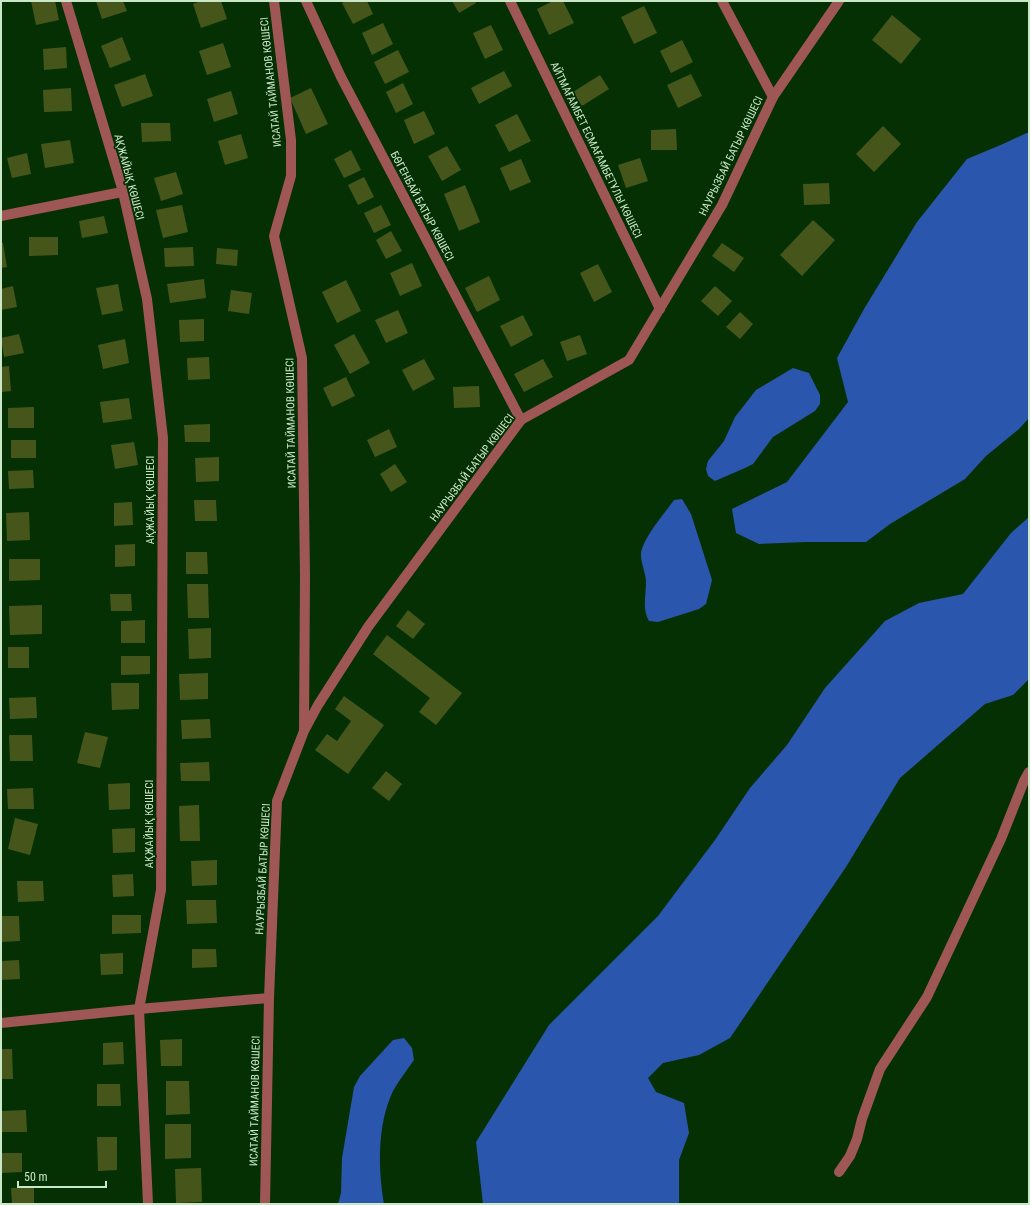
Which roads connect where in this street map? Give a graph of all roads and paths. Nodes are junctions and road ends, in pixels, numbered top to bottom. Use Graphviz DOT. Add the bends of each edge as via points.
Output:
graph roads {
  1 [pos="66,1"];
  2 [pos="274,1"];
  3 [pos="306,1"];
  4 [pos="510,1"];
  5 [pos="722,1"];
  6 [pos="839,1"];
  7 [pos="773,96"];
  8 [pos="122,192"];
  9 [pos="1,216"];
  10 [pos="660,309"];
  11 [pos="521,420"];
  12 [pos="304,731"];
  13 [pos="1029,772"];
  14 [pos="269,998"];
  15 [pos="139,1008"];
  16 [pos="1,1023"];
  17 [pos="840,1172"];
  18 [pos="148,1204"];
  19 [pos="265,1204"];
  1 -- 8 [label="street, АҚЖАЙЫҚ КӨШЕСІ"];
  2 -- 12 [label="street, ИСАТАЙ ТАЙМАНОВ КӨШЕСІ" via="291,140 291,176 274,236 302,358"];
  3 -- 11 [label="street, БӨГЕНБАЙ БАТЫР КӨШЕСІ" via="341,77"];
  4 -- 10 [label="street, АЙТМАҒАМБЕТ ЕСМАҒАМБЕТҰЛЫ КӨШЕСІ"];
  5 -- 7 [label="street"];
  6 -- 7 [label="street, НАУРЫЗБАЙ БАТЫР КӨШЕСІ"];
  7 -- 10 [label="street, НАУРЫЗБАЙ БАТЫР КӨШЕСІ" via="722,205"];
  8 -- 9 [label="street"];
  8 -- 15 [label="street, АҚЖАЙЫҚ КӨШЕСІ" via="146,299 163,438 161,890"];
  10 -- 11 [label="street, НАУРЫЗБАЙ БАТЫР КӨШЕСІ" via="629,360"];
  11 -- 12 [label="street, НАУРЫЗБАЙ БАТЫР КӨШЕСІ" via="368,627"];
  12 -- 14 [label="street, НАУРЫЗБАЙ БАТЫР КӨШЕСІ" via="277,801"];
  13 -- 17 [label="street" via="1001,839 927,997 880,1069 857,1139"];
  14 -- 15 [label="street"];
  14 -- 19 [label="street, ИСАТАЙ ТАЙМАНОВ КӨШЕСІ"];
  15 -- 16 [label="street"];
  15 -- 18 [label="street, АҚЖАЙЫҚ КӨШЕСІ"];
}
